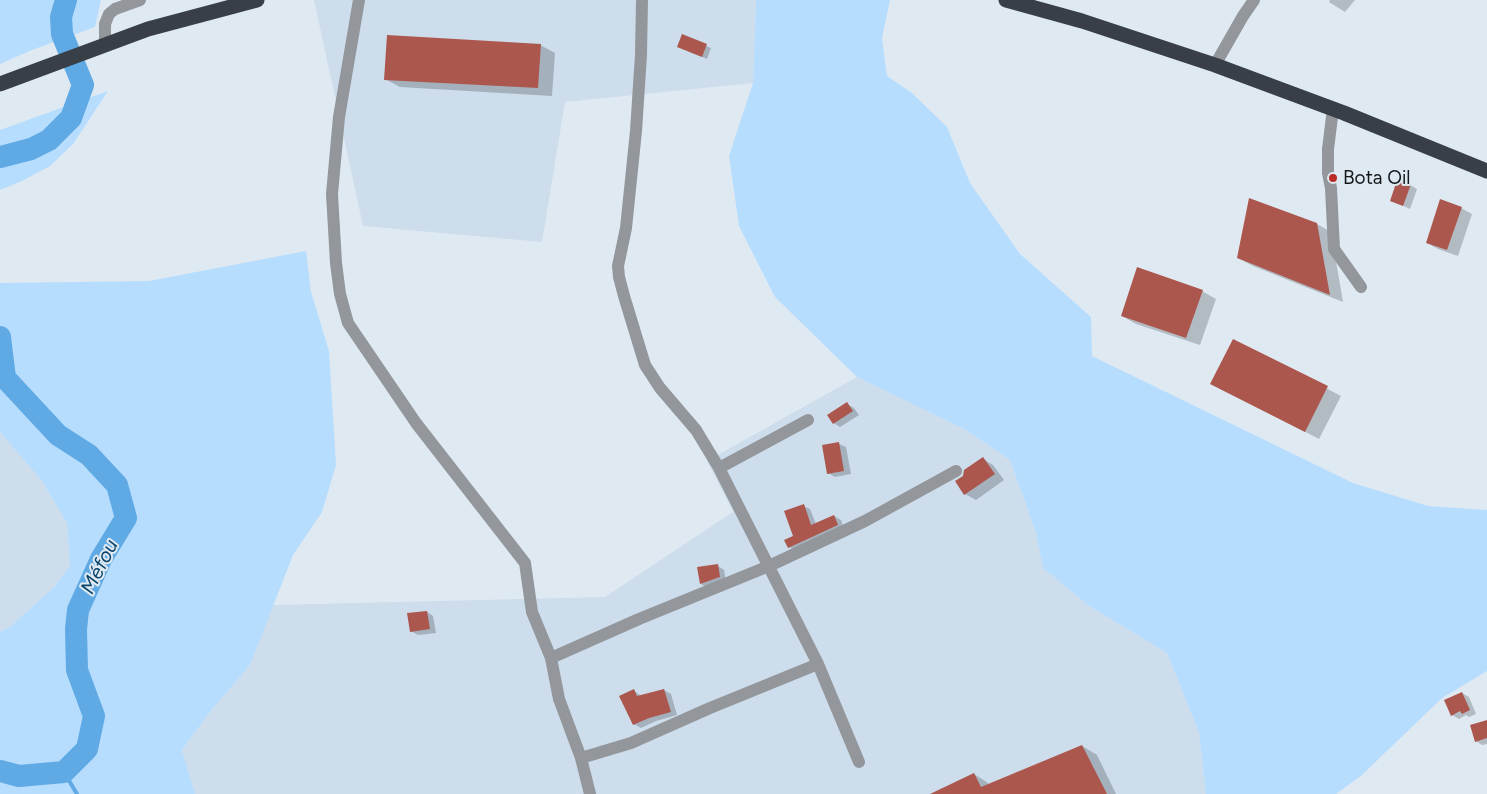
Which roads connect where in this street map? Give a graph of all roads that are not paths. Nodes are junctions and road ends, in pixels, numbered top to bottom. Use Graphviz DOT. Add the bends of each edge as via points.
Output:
graph roads {
  1 [pos="140,0"];
  2 [pos="257,0"];
  3 [pos="359,0"];
  4 [pos="642,0"];
  5 [pos="1006,0"];
  6 [pos="1254,0"];
  7 [pos="104,44"];
  8 [pos="1215,65"];
  9 [pos="0,84"];
  10 [pos="1333,110"];
  11 [pos="1487,171"];
  12 [pos="1362,287"];
  13 [pos="808,420"];
  14 [pos="719,468"];
  15 [pos="956,471"];
  16 [pos="769,566"];
  17 [pos="551,658"];
  18 [pos="818,664"];
  19 [pos="581,758"];
  20 [pos="859,762"];
  21 [pos="590,794"];
  1 -- 7 [label="street" via="108,14"];
  2 -- 7 [label="highway"];
  3 -- 17 [label="street" via="339,117 332,194 336,263 348,323 416,423 525,563 532,612"];
  4 -- 14 [label="street" via="636,131 619,277 645,365 696,430"];
  5 -- 8 [label="highway" via="1082,21"];
  6 -- 8 [label="street"];
  7 -- 9 [label="highway"];
  8 -- 10 [label="highway"];
  10 -- 11 [label="highway"];
  10 -- 12 [label="street" via="1328,173 1332,188 1334,249"];
  13 -- 14 [label="street"];
  14 -- 16 [label="street"];
  15 -- 16 [label="street" via="865,521"];
  16 -- 17 [label="street"];
  16 -- 18 [label="street"];
  17 -- 19 [label="street" via="559,699"];
  18 -- 19 [label="street" via="631,743"];
  18 -- 20 [label="street"];
  19 -- 21 [label="street"];
}
